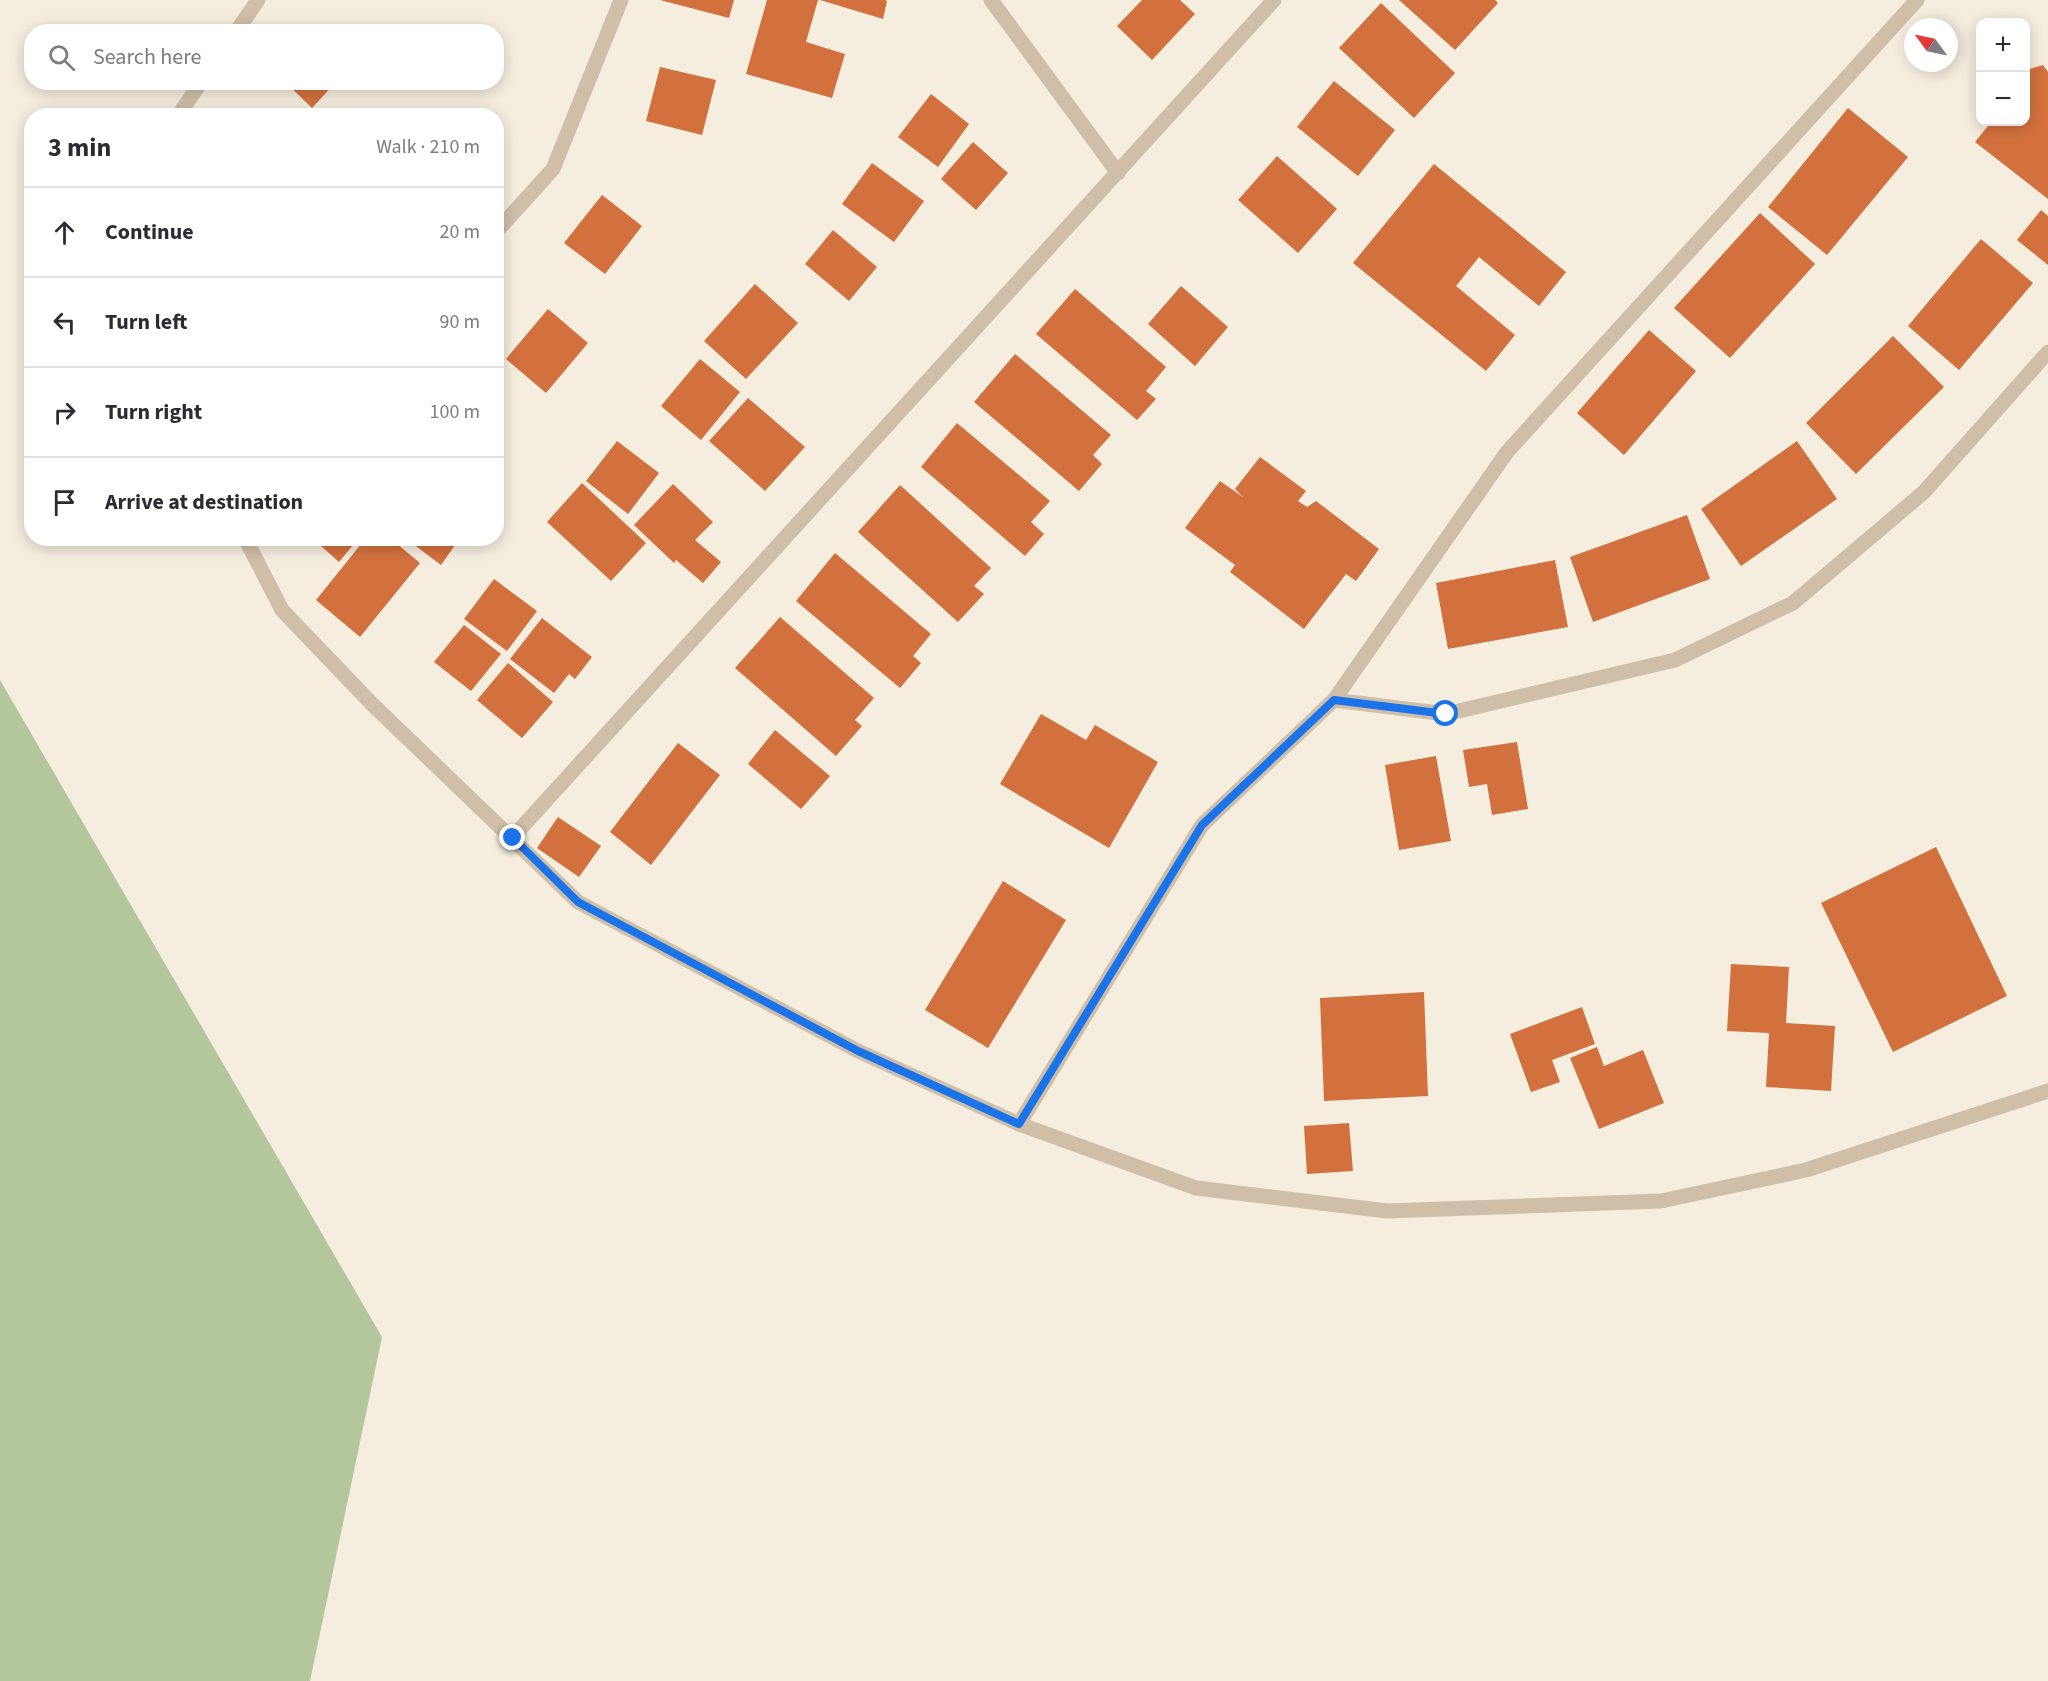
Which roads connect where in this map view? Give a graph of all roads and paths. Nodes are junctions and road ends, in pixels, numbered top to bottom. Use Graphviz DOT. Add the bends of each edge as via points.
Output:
graph roads {
  1 [pos="258,0"];
  2 [pos="621,0"];
  3 [pos="991,0"];
  4 [pos="1274,0"];
  5 [pos="1917,0"];
  6 [pos="242,24"];
  7 [pos="196,90"];
  8 [pos="183,108"];
  9 [pos="1118,173"];
  10 [pos="504,223"];
  11 [pos="2048,352"];
  12 [pos="249,546"];
  13 [pos="1334,700"];
  14 [pos="513,838"];
  15 [pos="2048,1091"];
  16 [pos="1019,1124"];
  1 -- 6 [label="street"];
  2 -- 10 [label="street" via="553,169"];
  3 -- 9 [label="street"];
  4 -- 9 [label="street"];
  5 -- 13 [label="street" via="1506,452"];
  7 -- 8 [label="street"];
  9 -- 14 [label="street"];
  11 -- 13 [label="street" via="1924,492 1793,603 1676,660 1446,714"];
  12 -- 14 [label="street" via="282,610 372,704"];
  13 -- 16 [label="street" via="1202,825"];
  14 -- 16 [label="street" via="578,902 858,1051"];
  15 -- 16 [label="street" via="1806,1170 1661,1202 1387,1211 1196,1188"];
}
